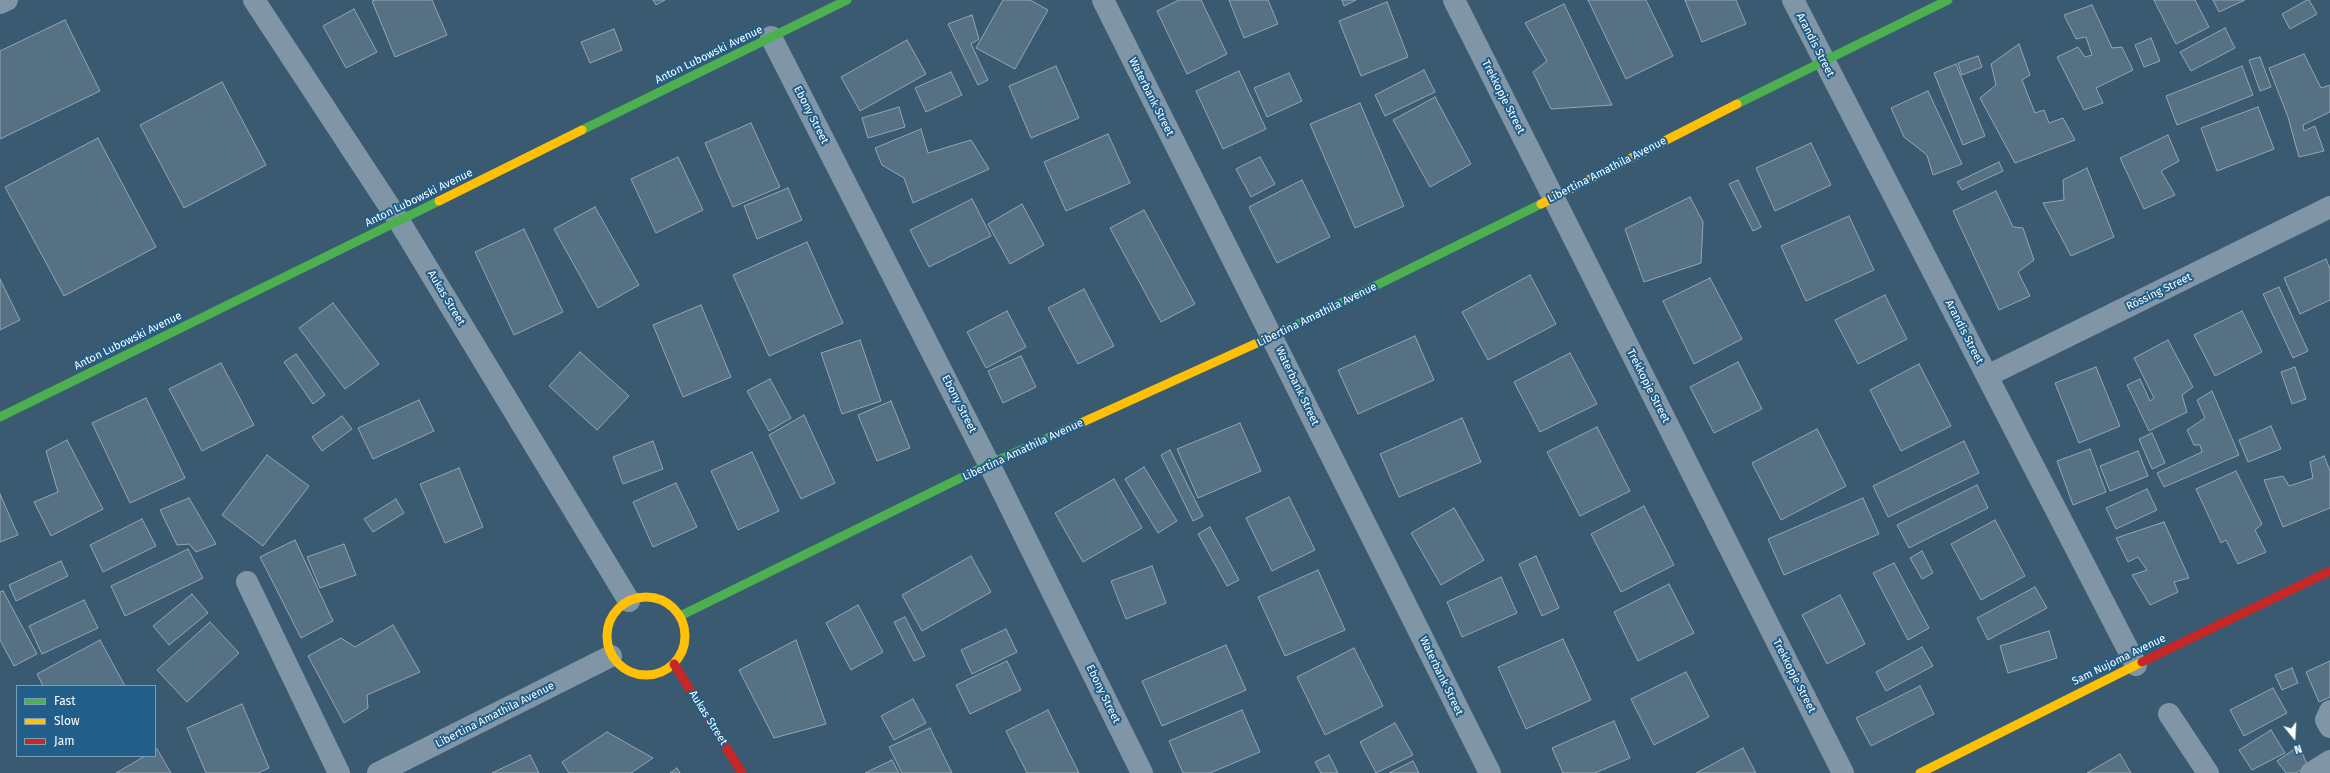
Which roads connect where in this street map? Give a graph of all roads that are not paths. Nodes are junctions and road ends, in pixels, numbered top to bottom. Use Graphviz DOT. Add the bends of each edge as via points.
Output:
graph roads {
  1 [pos="7,0"];
  2 [pos="254,0"];
  3 [pos="848,0"];
  4 [pos="1103,0"];
  5 [pos="1454,0"];
  6 [pos="1793,0"];
  7 [pos="1948,0"];
  8 [pos="0,4"];
  9 [pos="771,37"];
  10 [pos="1823,60"];
  11 [pos="1554,198"];
  12 [pos="2330,207"];
  13 [pos="399,221"];
  14 [pos="1272,337"];
  15 [pos="1987,376"];
  16 [pos="0,417"];
  17 [pos="989,464"];
  18 [pos="2330,571"];
  19 [pos="246,582"];
  20 [pos="629,601"];
  21 [pos="680,616"];
  22 [pos="611,656"];
  23 [pos="674,664"];
  24 [pos="2136,665"];
  25 [pos="2330,712"];
  26 [pos="2169,714"];
  27 [pos="2330,727"];
  28 [pos="2330,761"];
  29 [pos="381,772"];
  30 [pos="339,773"];
  31 [pos="742,773"];
  32 [pos="1142,773"];
  33 [pos="1490,773"];
  34 [pos="1843,773"];
  35 [pos="1920,773"];
  36 [pos="2208,773"];
  37 [pos="2311,773"];
  1 -- 8 [label="street"];
  2 -- 13 [label="street, Aukas Street"];
  3 -- 9 [label="main road, Anton Lubowski Avenue"];
  4 -- 14 [label="street, Waterbank Street"];
  5 -- 11 [label="street, Trekkopje Street"];
  6 -- 10 [label="street, Arandis Street"];
  7 -- 10 [label="main road, Libertina Amathila Avenue"];
  9 -- 13 [label="main road, Anton Lubowski Avenue"];
  9 -- 17 [label="street, Ebony Street"];
  10 -- 11 [label="main road, Libertina Amathila Avenue"];
  10 -- 15 [label="street, Arandis Street"];
  11 -- 14 [label="main road, Libertina Amathila Avenue"];
  11 -- 34 [label="street, Trekkopje Street"];
  12 -- 15 [label="street, Rössing Street"];
  13 -- 16 [label="main road, Anton Lubowski Avenue"];
  13 -- 20 [label="street, Aukas Street"];
  14 -- 17 [label="main road, Libertina Amathila Avenue"];
  14 -- 33 [label="street, Waterbank Street"];
  15 -- 24 [label="street, Arandis Street"];
  17 -- 21 [label="main road, Libertina Amathila Avenue"];
  17 -- 32 [label="street, Ebony Street"];
  18 -- 24 [label="main road, Sam Nujoma Avenue"];
  19 -- 30 [label="street"];
  20 -- 21 [label="main road" via="642,597 655,598 667,602"];
  20 -- 22 [label="main road" via="614,613 606,630"];
  21 -- 23 [label="main road" via="686,635 684,647"];
  22 -- 23 [label="main road" via="631,673 644,676 657,675"];
  22 -- 29 [label="street, Libertina Amathila Avenue"];
  23 -- 31 [label="main road, Aukas Street"];
  24 -- 35 [label="main road, Sam Nujoma Avenue"];
  25 -- 27 [label="street" via="2326,720"];
  26 -- 36 [label="street"];
  28 -- 37 [label="street"];
}
